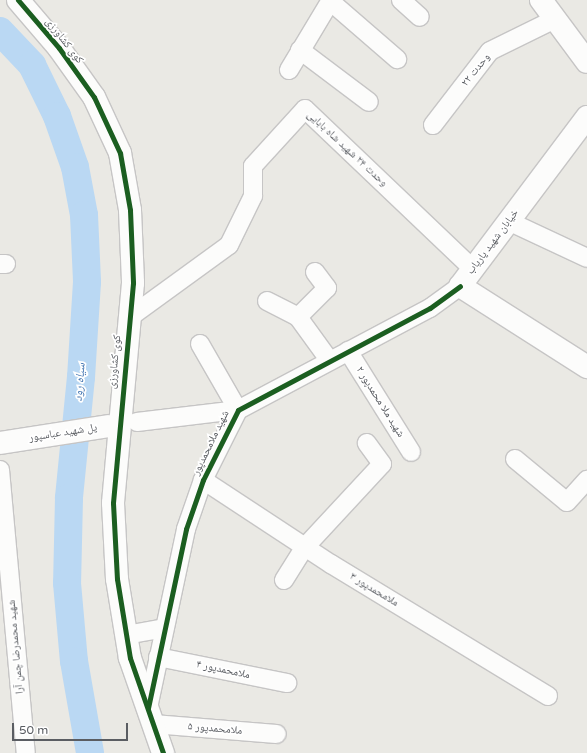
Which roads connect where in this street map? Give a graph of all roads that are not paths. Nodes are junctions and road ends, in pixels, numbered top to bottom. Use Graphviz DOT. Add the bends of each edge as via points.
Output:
graph roads {
  1 [pos="18,0"];
  2 [pos="401,0"];
  3 [pos="541,0"];
  4 [pos="330,1"];
  5 [pos="420,17"];
  6 [pos="555,19"];
  7 [pos="300,50"];
  8 [pos="397,59"];
  9 [pos="587,62"];
  10 [pos="289,70"];
  11 [pos="369,102"];
  12 [pos="433,125"];
  13 [pos="584,129"];
  14 [pos="508,221"];
  15 [pos="587,258"];
  16 [pos="315,272"];
  17 [pos="466,277"];
  18 [pos="267,301"];
  19 [pos="130,317"];
  20 [pos="298,317"];
  21 [pos="200,344"];
  22 [pos="348,352"];
  23 [pos="330,361"];
  24 [pos="587,367"];
  25 [pos="238,410"];
  26 [pos="122,424"];
  27 [pos="9,442"];
  28 [pos="367,443"];
  29 [pos="411,452"];
  30 [pos="516,459"];
  31 [pos="0,470"];
  32 [pos="203,480"];
  33 [pos="587,480"];
  34 [pos="305,547"];
  35 [pos="284,580"];
  36 [pos="164,628"];
  37 [pos="126,635"];
  38 [pos="158,657"];
  39 [pos="287,683"];
  40 [pos="548,696"];
  41 [pos="150,716"];
  42 [pos="277,734"];
  43 [pos="26,753"];
  44 [pos="163,753"];
  1 -- 19 [label="street, کوی کشاورزی" via="59,48 94,97 120,153 130,210 133,283"];
  2 -- 5 [label="street"];
  3 -- 6 [label="street"];
  4 -- 7 [label="street"];
  4 -- 8 [label="street"];
  6 -- 9 [label="street"];
  6 -- 12 [label="street, وحدت ۲۲" via="490,51"];
  7 -- 10 [label="street"];
  7 -- 11 [label="street"];
  13 -- 14 [label="street, خیابان شهید پاریاب"];
  14 -- 15 [label="street"];
  14 -- 17 [label="street, خیابان شهید پاریاب"];
  16 -- 20 [label="street" via="327,288"];
  17 -- 19 [label="street, وحدت ۲۴ شهید شاه بابایی" via="305,109 253,166 253,196 229,244"];
  17 -- 22 [label="street, شهید ملامحمدپور" via="430,308"];
  17 -- 24 [label="street, خیابان شهید پاریاب"];
  18 -- 20 [label="street"];
  19 -- 26 [label="street, کوی کشاورزی"];
  20 -- 23 [label="street"];
  21 -- 25 [label="street"];
  22 -- 23 [label="street, شهید ملامحمدپور"];
  22 -- 29 [label="street, شهید ملا محمدپور ۲"];
  23 -- 25 [label="street, شهید ملامحمدپور"];
  25 -- 26 [label="street"];
  25 -- 32 [label="street, شهید ملامحمدپور"];
  26 -- 27 [label="street, پل شهید عباسپور"];
  26 -- 37 [label="street, کوی کشاورزی" via="113,503 117,579"];
  28 -- 34 [label="street" via="382,464"];
  30 -- 33 [label="street" via="567,502"];
  31 -- 43 [label="street, شهید محمدرضا چمن آرا"];
  32 -- 34 [label="street, ملامحمدپور ۳"];
  32 -- 36 [label="street, شهید ملامحمدپور" via="186,529"];
  34 -- 35 [label="street"];
  34 -- 40 [label="street, ملامحمدپور ۳"];
  36 -- 37 [label="street"];
  36 -- 38 [label="street, شهید ملامحمدپور"];
  37 -- 41 [label="street, کوی کشاورزی" via="130,658"];
  38 -- 39 [label="street, ملامحمدپور ۴"];
  38 -- 41 [label="street, شهید ملامحمدپور"];
  41 -- 42 [label="street, ملامحمدپور ۵"];
  41 -- 44 [label="street, کوی کشاورزی"];
}
